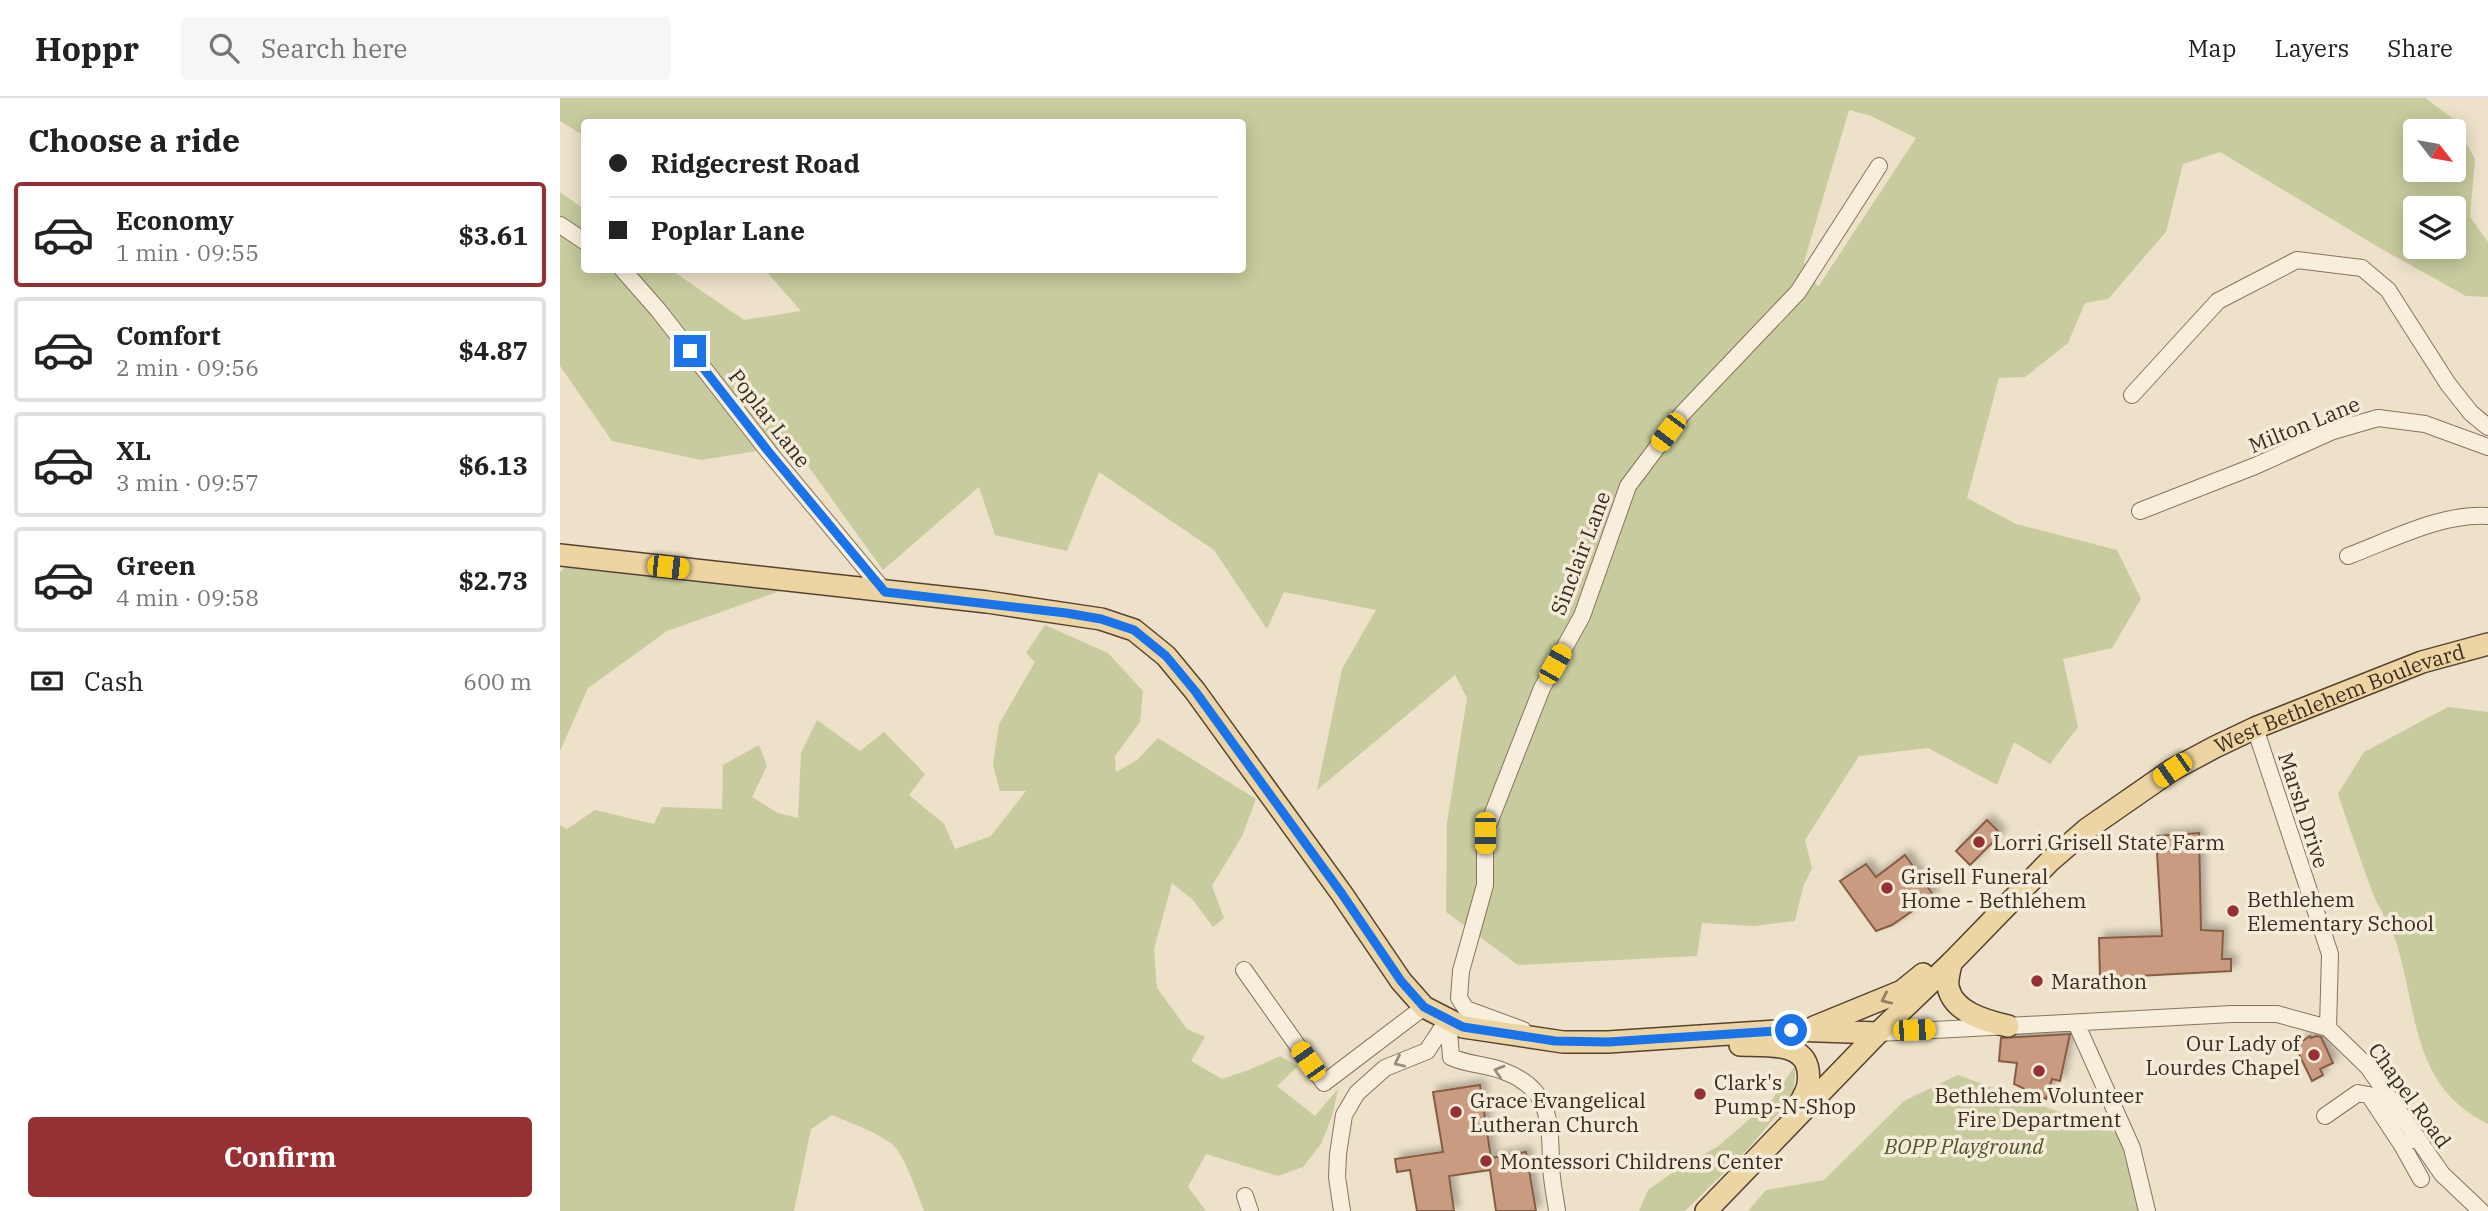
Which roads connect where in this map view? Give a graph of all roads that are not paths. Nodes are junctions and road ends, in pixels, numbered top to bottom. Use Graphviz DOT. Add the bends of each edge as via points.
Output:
graph roads {
  1 [pos="1880,166"];
  2 [pos="560,225"];
  3 [pos="581,239"];
  4 [pos="626,273"];
  5 [pos="2132,396"];
  6 [pos="2488,428"];
  7 [pos="2488,447"];
  8 [pos="2140,511"];
  9 [pos="2488,516"];
  10 [pos="560,555"];
  11 [pos="2348,556"];
  12 [pos="885,592"];
  13 [pos="2488,645"];
  14 [pos="2255,728"];
  15 [pos="2015,896"];
  16 [pos="1951,963"];
  17 [pos="1244,970"];
  18 [pos="1424,1007"];
  19 [pos="1448,1019"];
  20 [pos="2076,1024"];
  21 [pos="2008,1026"];
  22 [pos="2328,1027"];
  23 [pos="1805,1030"];
  24 [pos="1878,1033"];
  25 [pos="1676,1036"];
  26 [pos="1555,1041"];
  27 [pos="2325,1116"];
  28 [pos="1790,1124"];
  29 [pos="2409,1141"];
  30 [pos="2421,1179"];
  31 [pos="1342,1211"];
  32 [pos="1557,1211"];
  33 [pos="1706,1211"];
  34 [pos="2147,1211"];
  35 [pos="2482,1211"];
  1 -- 26 [label="street, Sinclair Lane" via="1798,292 1682,414 1628,486 1581,616 1542,688 1485,833 1485,886 1458,998 1466,1009"];
  2 -- 3 [label="street"];
  4 -- 12 [label="street, Poplar Lane"];
  5 -- 6 [label="street" via="2218,300 2297,260 2362,268 2388,290 2448,384"];
  7 -- 8 [label="street, Milton Lane" via="2426,424 2378,418 2333,431"];
  9 -- 11 [label="street" via="2438,523"];
  10 -- 12 [label="main road"];
  12 -- 18 [label="main road" via="1066,613 1134,630 1166,656 1195,691"];
  13 -- 14 [label="main road, West Bethlehem Boulevard" via="2422,662"];
  14 -- 15 [label="main road, West Bethlehem Boulevard" via="2172,770 2098,821"];
  14 -- 22 [label="street, Marsh Drive" via="2330,954"];
  15 -- 16 [label="main road, West Bethlehem Boulevard"];
  15 -- 23 [label="main road, one-way" via="1902,991"];
  16 -- 21 [label="main road" via="1947,985 1952,996 1979,1019"];
  16 -- 24 [label="main road, West Bethlehem Boulevard"];
  17 -- 18 [label="street" via="1324,1083"];
  18 -- 19 [label="main road"];
  19 -- 26 [label="main road" via="1463,1027"];
  19 -- 31 [label="street, one-way" via="1427,1051 1385,1068 1357,1093 1344,1115 1337,1177"];
  32 -- 19 [label="street, one-way" via="1545,1104 1529,1085 1503,1071 1451,1058"];
  20 -- 21 [label="street"];
  20 -- 22 [label="street" via="2277,1014"];
  20 -- 34 [label="street" via="2132,1147"];
  21 -- 24 [label="street"];
  22 -- 29 [label="street, Chapel Road" via="2368,1067"];
  23 -- 24 [label="main road"];
  23 -- 25 [label="main road"];
  24 -- 28 [label="main road, West Bethlehem Boulevard"];
  25 -- 26 [label="main road"];
  25 -- 28 [label="main road" via="1695,1043 1788,1048 1798,1053 1805,1062 1808,1084"];
  27 -- 29 [label="street" via="2364,1092"];
  28 -- 33 [label="main road, West Bethlehem Boulevard"];
  29 -- 30 [label="street"];
  29 -- 35 [label="street, Chapel Road"];
}
